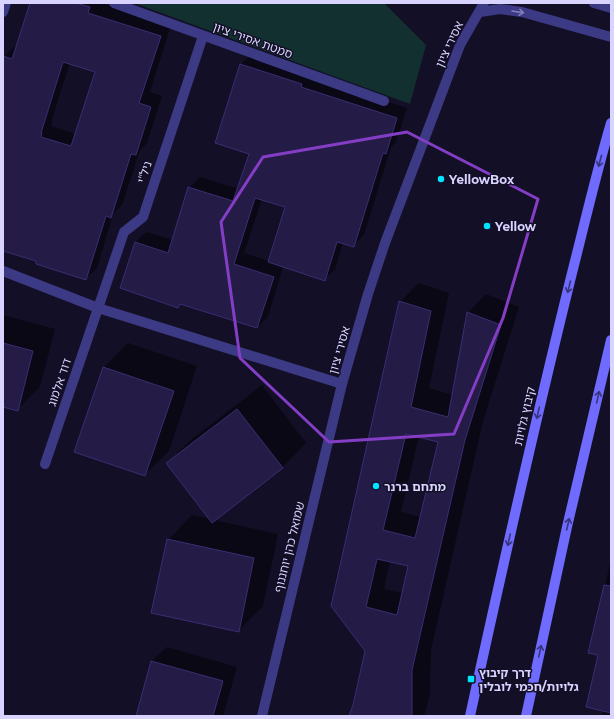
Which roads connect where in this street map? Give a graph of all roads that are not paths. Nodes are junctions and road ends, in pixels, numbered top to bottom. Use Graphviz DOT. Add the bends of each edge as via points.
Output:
graph roads {
  1 [pos="6,3"];
  2 [pos="114,3"];
  3 [pos="594,3"];
  4 [pos="482,7"];
  5 [pos="611,8"];
  6 [pos="3,12"];
  7 [pos="204,36"];
  8 [pos="611,38"];
  9 [pos="384,101"];
  10 [pos="611,123"];
  11 [pos="3,270"];
  12 [pos="98,308"];
  13 [pos="611,340"];
  14 [pos="342,384"];
  15 [pos="45,464"];
  16 [pos="262,716"];
  17 [pos="470,716"];
  18 [pos="526,716"];
  1 -- 6 [label="street"];
  2 -- 7 [label="street, סמטת אסירי ציון"];
  3 -- 5 [label="street"];
  4 -- 8 [label="street, אסירי ציון, one-way" via="522,12"];
  4 -- 14 [label="street, אסירי ציון" via="460,45 385,243"];
  7 -- 9 [label="street, סמטת אסירי ציון"];
  7 -- 12 [label="street, ניל\"י" via="143,217 124,232"];
  10 -- 17 [label="main road, קיבוץ גלויות, one-way" via="554,347"];
  11 -- 12 [label="street, אסירי ציון"];
  12 -- 14 [label="street, אסירי ציון"];
  12 -- 15 [label="street, דוד אלמוג"];
  18 -- 13 [label="main road, one-way"];
  14 -- 16 [label="street, שמואל כהן יוחננוף"];
}
